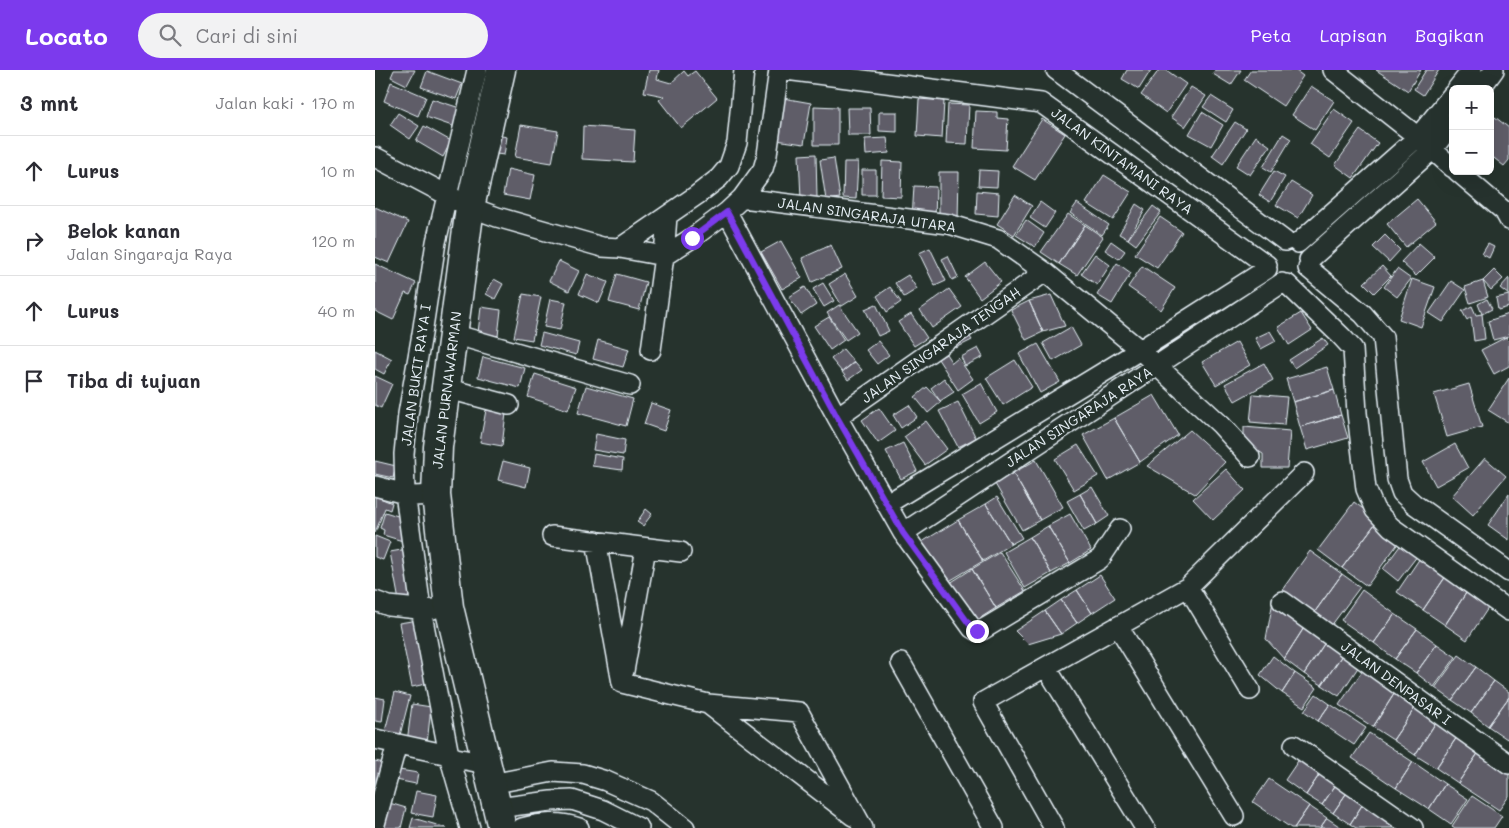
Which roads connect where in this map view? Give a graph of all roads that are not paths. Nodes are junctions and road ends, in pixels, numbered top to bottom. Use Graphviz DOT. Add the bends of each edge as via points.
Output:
graph roads {
  1 [pos="477,70"];
  2 [pos="501,70"];
  3 [pos="743,70"];
  4 [pos="779,70"];
  5 [pos="786,70"];
  6 [pos="1055,70"];
  7 [pos="1333,70"];
  8 [pos="1472,70"];
  9 [pos="1494,70"];
  10 [pos="1460,85"];
  11 [pos="1482,85"];
  12 [pos="1449,99"];
  13 [pos="1449,128"];
  14 [pos="1418,137"];
  15 [pos="1432,150"];
  16 [pos="375,157"];
  17 [pos="1449,165"];
  18 [pos="1462,175"];
  19 [pos="742,198"];
  20 [pos="459,201"];
  21 [pos="727,212"];
  22 [pos="667,216"];
  23 [pos="1509,220"];
  24 [pos="1291,242"];
  25 [pos="620,248"];
  26 [pos="664,256"];
  27 [pos="1309,264"];
  28 [pos="1267,267"];
  29 [pos="1045,272"];
  30 [pos="1284,283"];
  31 [pos="422,334"];
  32 [pos="453,337"];
  33 [pos="651,350"];
  34 [pos="1140,350"];
  35 [pos="1157,366"];
  36 [pos="630,385"];
  37 [pos="445,388"];
  38 [pos="509,404"];
  39 [pos="837,417"];
  40 [pos="996,438"];
  41 [pos="1250,457"];
  42 [pos="1011,462"];
  43 [pos="1304,473"];
  44 [pos="1397,478"];
  45 [pos="375,486"];
  46 [pos="1366,490"];
  47 [pos="420,495"];
  48 [pos="887,504"];
  49 [pos="1120,530"];
  50 [pos="903,533"];
  51 [pos="552,536"];
  52 [pos="596,541"];
  53 [pos="646,548"];
  54 [pos="681,552"];
  55 [pos="1509,572"];
  56 [pos="1189,587"];
  57 [pos="375,601"];
  58 [pos="1282,601"];
  59 [pos="449,607"];
  60 [pos="421,609"];
  61 [pos="1509,611"];
  62 [pos="1118,626"];
  63 [pos="901,663"];
  64 [pos="1046,668"];
  65 [pos="622,683"];
  66 [pos="1250,690"];
  67 [pos="708,704"];
  68 [pos="375,739"];
  69 [pos="397,744"];
  70 [pos="1294,745"];
  71 [pos="1509,764"];
  72 [pos="479,780"];
  73 [pos="651,801"];
  74 [pos="1234,816"];
  75 [pos="375,824"];
  76 [pos="861,824"];
  77 [pos="638,827"];
  78 [pos="470,828"];
  79 [pos="523,828"];
  80 [pos="579,828"];
  81 [pos="685,828"];
  82 [pos="994,828"];
  83 [pos="1054,828"];
  84 [pos="1145,828"];
  85 [pos="1413,828"];
  1 -- 20 [label="street, JALAN BUKIT RAYA I"];
  2 -- 20 [label="street, JALAN PURNAWARMAN"];
  3 -- 22 [label="street" via="737,143 729,166 719,178"];
  4 -- 19 [label="street" via="763,169"];
  5 -- 28 [label="street, JALAN KINTAMANI RAYA" via="1041,103"];
  6 -- 24 [label="street"];
  7 -- 14 [label="street"];
  8 -- 10 [label="street"];
  9 -- 11 [label="street"];
  12 -- 14 [label="street"];
  13 -- 15 [label="street"];
  14 -- 15 [label="street"];
  14 -- 24 [label="street"];
  15 -- 17 [label="street"];
  15 -- 27 [label="street"];
  16 -- 20 [label="street"];
  18 -- 23 [label="street" via="1504,211"];
  19 -- 21 [label="street"];
  19 -- 29 [label="street, JALAN SINGARAJA UTARA" via="949,224 998,239"];
  20 -- 25 [label="street" via="497,217 602,247"];
  20 -- 31 [label="street, JALAN BUKIT RAYA I" via="436,242"];
  20 -- 32 [label="street, JALAN PURNAWARMAN"];
  21 -- 26 [label="street"];
  21 -- 39 [label="street"];
  22 -- 25 [label="street"];
  22 -- 26 [label="street"];
  24 -- 27 [label="street" via="1307,253"];
  24 -- 28 [label="street" via="1277,244 1271,249"];
  25 -- 26 [label="street"];
  26 -- 33 [label="street"];
  27 -- 30 [label="street" via="1300,280"];
  27 -- 44 [label="street" via="1383,337"];
  28 -- 30 [label="street" via="1273,278"];
  28 -- 34 [label="street, JALAN SINGARAJA RAYA"];
  29 -- 34 [label="street, JALAN SINGARAJA UTARA"];
  29 -- 39 [label="street, JALAN SINGARAJA TENGAH"];
  30 -- 35 [label="street, JALAN SINGARAJA RAYA"];
  30 -- 46 [label="street" via="1353,350"];
  31 -- 32 [label="street"];
  31 -- 47 [label="street, JALAN BUKIT RAYA I" via="404,454"];
  32 -- 36 [label="street"];
  32 -- 37 [label="street, JALAN PURNAWARMAN"];
  34 -- 35 [label="street, JALAN SINGARAJA UTARA"];
  34 -- 40 [label="street, JALAN SINGARAJA RAYA"];
  35 -- 41 [label="street, JALAN SINGARAJA UTARA" via="1221,425"];
  35 -- 42 [label="street, JALAN SINGARAJA RAYA"];
  37 -- 38 [label="street"];
  37 -- 47 [label="street, JALAN PURNAWARMAN" via="438,447"];
  39 -- 48 [label="street"];
  40 -- 42 [label="street"];
  40 -- 48 [label="street, JALAN SINGARAJA RAYA"];
  42 -- 50 [label="street, JALAN SINGARAJA RAYA"];
  43 -- 56 [label="street"];
  44 -- 46 [label="street"];
  44 -- 55 [label="street" via="1402,493 1414,504"];
  45 -- 47 [label="street"];
  46 -- 61 [label="street" via="1375,510 1391,527"];
  47 -- 59 [label="street, JALAN PURNAWARMAN"];
  47 -- 60 [label="street, JALAN BUKIT RAYA I"];
  48 -- 50 [label="street"];
  49 -- 50 [label="street" via="1100,559 977,631"];
  51 -- 52 [label="street"];
  52 -- 53 [label="street"];
  52 -- 65 [label="street"];
  53 -- 54 [label="street"];
  53 -- 65 [label="street"];
  56 -- 62 [label="street"];
  56 -- 66 [label="street"];
  57 -- 60 [label="street" via="389,606"];
  58 -- 71 [label="street, JALAN DENPASAR I"];
  59 -- 60 [label="street"];
  59 -- 72 [label="street, JALAN PURNAWARMAN"];
  60 -- 72 [label="street, JALAN BUKIT RAYA I"];
  62 -- 64 [label="street"];
  62 -- 74 [label="street"];
  63 -- 82 [label="street"];
  64 -- 83 [label="street" via="983,702"];
  64 -- 84 [label="street"];
  65 -- 67 [label="street"];
  67 -- 76 [label="street"];
  67 -- 76 [label="street" via="799,712"];
  68 -- 69 [label="street"];
  69 -- 72 [label="street"];
  69 -- 75 [label="street"];
  70 -- 85 [label="street"];
  72 -- 73 [label="street" via="553,772 583,774"];
  72 -- 77 [label="street" via="551,801 572,800"];
  72 -- 78 [label="street, JALAN BUKIT RAYA I"];
  73 -- 77 [label="street"];
  73 -- 81 [label="street"];
  79 -- 80 [label="street" via="556,823"];
}
